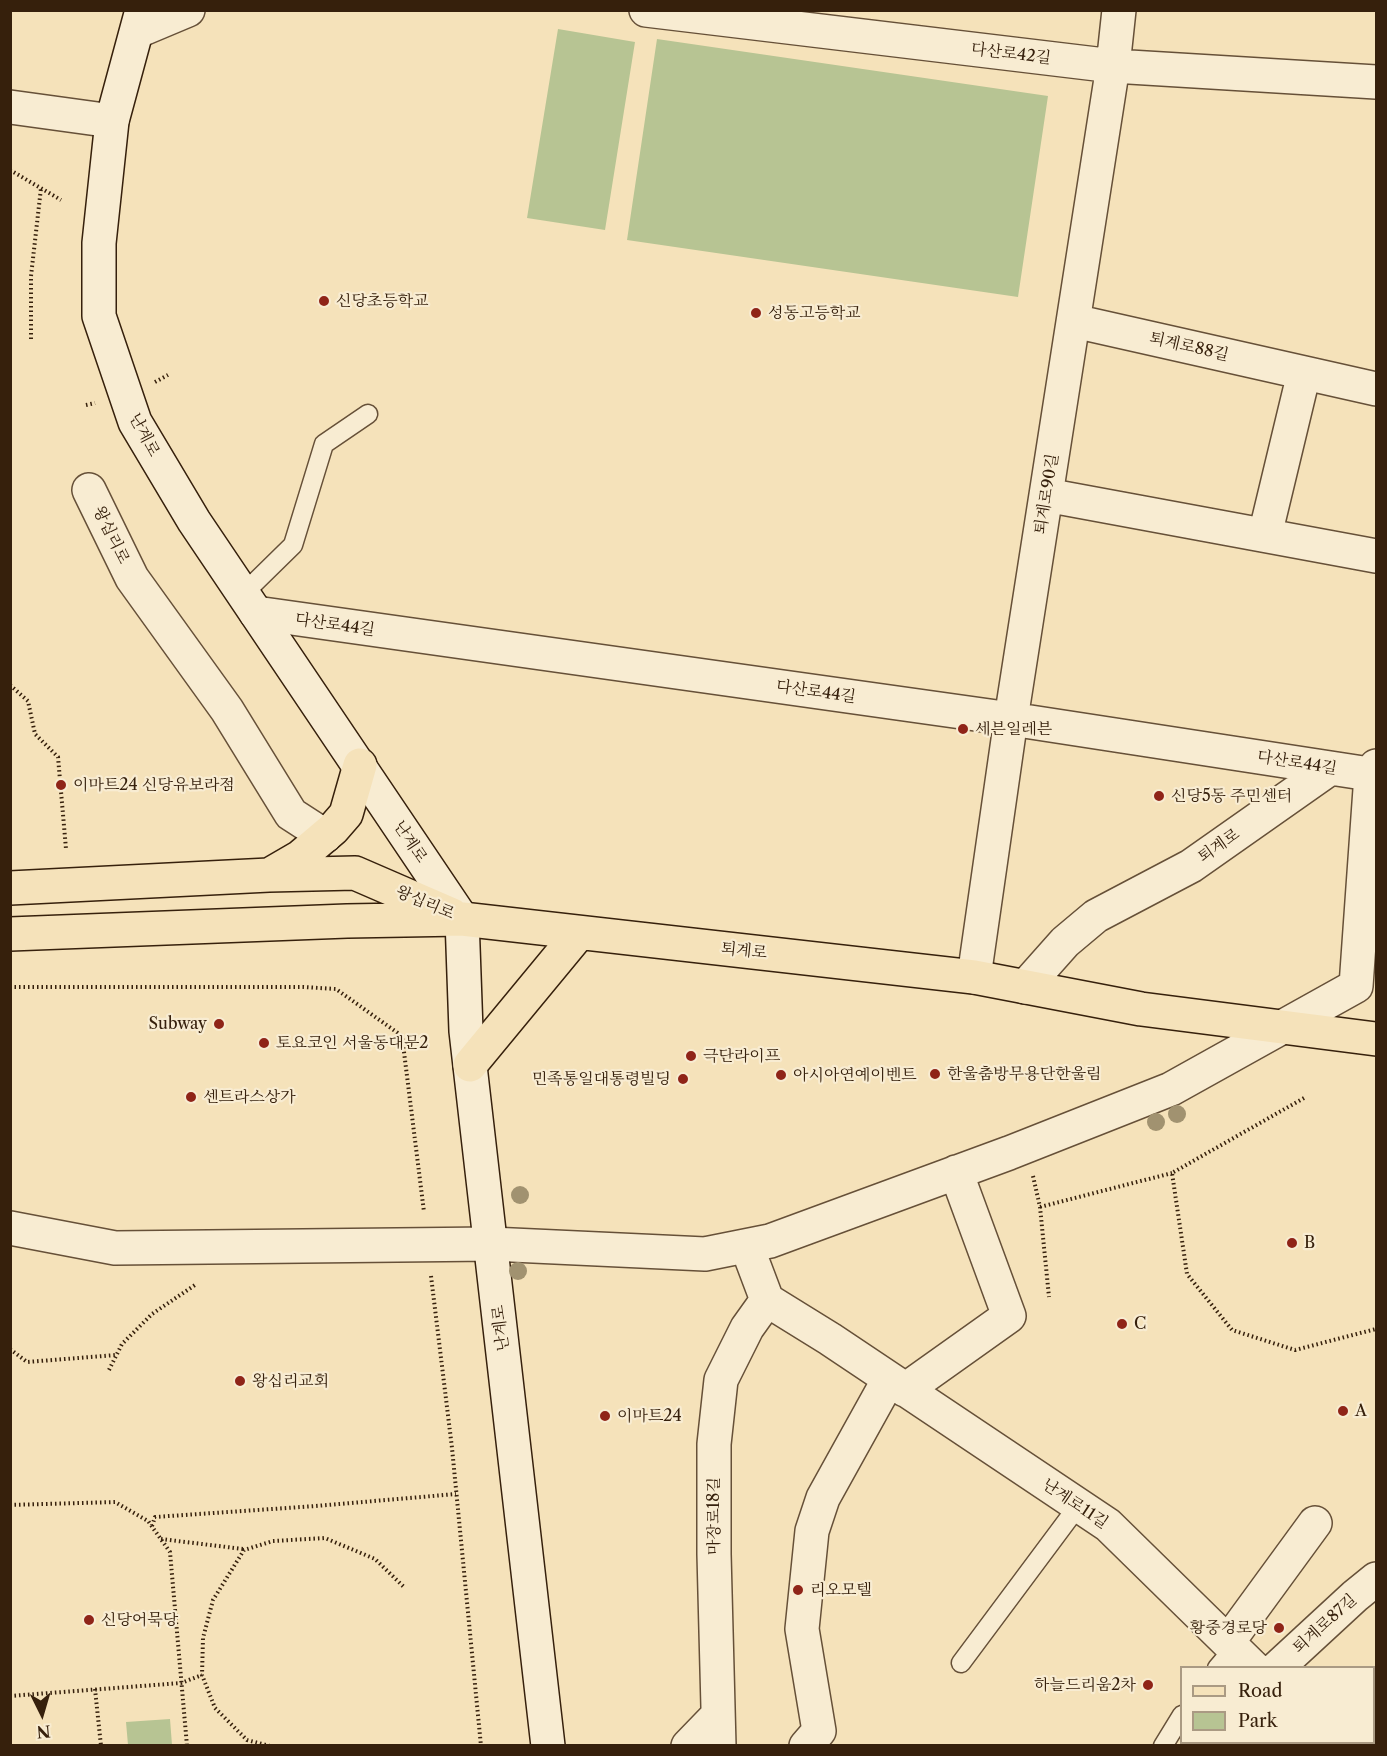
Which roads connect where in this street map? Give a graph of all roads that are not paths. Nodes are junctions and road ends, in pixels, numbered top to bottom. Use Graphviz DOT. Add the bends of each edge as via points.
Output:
graph roads {
  1 [pos="188,10"];
  2 [pos="646,10"];
  3 [pos="1119,10"];
  4 [pos="140,21"];
  5 [pos="1113,66"];
  6 [pos="1377,82"];
  7 [pos="10,107"];
  8 [pos="112,121"];
  9 [pos="1074,321"];
  10 [pos="1304,373"];
  11 [pos="1377,389"];
  12 [pos="368,414"];
  13 [pos="89,490"];
  14 [pos="1046,495"];
  15 [pos="1265,536"];
  16 [pos="1377,556"];
  17 [pos="249,604"];
  18 [pos="1011,719"];
  19 [pos="360,765"];
  20 [pos="1329,769"];
  21 [pos="1375,772"];
  22 [pos="325,836"];
  23 [pos="269,875"];
  24 [pos="10,888"];
  25 [pos="462,919"];
  26 [pos="579,933"];
  27 [pos="10,934"];
  28 [pos="974,977"];
  29 [pos="1025,987"];
  30 [pos="1284,1027"];
  31 [pos="1377,1039"];
  32 [pos="470,1065"];
  33 [pos="956,1172"];
  34 [pos="10,1228"];
  35 [pos="490,1244"];
  36 [pos="747,1247"];
  37 [pos="767,1300"];
  38 [pos="897,1384"];
  39 [pos="1078,1506"];
  40 [pos="1315,1523"];
  41 [pos="1376,1580"];
  42 [pos="1233,1656"];
  43 [pos="961,1663"];
  44 [pos="1279,1666"];
  45 [pos="1180,1718"];
  46 [pos="725,1734"];
  47 [pos="548,1746"];
  48 [pos="688,1746"];
  49 [pos="806,1746"];
  50 [pos="1163,1746"];
  1 -- 4 [label="street"];
  2 -- 5 [label="street, 다산로42길"];
  3 -- 5 [label="street, 퇴계로90길"];
  4 -- 8 [label="street, 난계로"];
  5 -- 6 [label="street, 다산로42길"];
  5 -- 9 [label="street, 퇴계로90길"];
  7 -- 8 [label="street"];
  8 -- 17 [label="street, 난계로" via="99,243 99,316 135,422"];
  9 -- 10 [label="street, 퇴계로88길"];
  9 -- 14 [label="street, 퇴계로90길"];
  10 -- 11 [label="street, 퇴계로88길"];
  10 -- 15 [label="street"];
  12 -- 17 [label="lane" via="324,444 293,545"];
  13 -- 22 [label="street, 왕십리로" via="132,578 226,710 291,814"];
  14 -- 15 [label="street"];
  14 -- 18 [label="street, 퇴계로90길"];
  15 -- 16 [label="street"];
  17 -- 18 [label="street, 다산로44길"];
  17 -- 19 [label="street, 난계로"];
  18 -- 20 [label="street, 다산로44길"];
  18 -- 28 [label="street, 퇴계로90길"];
  19 -- 22 [label="main road" via="346,814"];
  19 -- 25 [label="street, 난계로"];
  20 -- 21 [label="street, 다산로44길"];
  20 -- 29 [label="street, 퇴계로" via="1191,866 1096,916 1065,942"];
  21 -- 30 [label="street" via="1356,986"];
  22 -- 23 [label="main road"];
  23 -- 24 [label="main road, 왕십리로"];
  23 -- 25 [label="main road, 왕십리로" via="355,873"];
  25 -- 26 [label="main road, 퇴계로"];
  25 -- 27 [label="main road, 왕십리로"];
  25 -- 32 [label="street, 난계로"];
  26 -- 28 [label="main road, 퇴계로"];
  26 -- 32 [label="main road"];
  28 -- 29 [label="main road, 퇴계로"];
  29 -- 30 [label="main road, 퇴계로" via="1141,1009"];
  30 -- 31 [label="main road, 퇴계로"];
  30 -- 33 [label="street" via="1171,1089"];
  32 -- 35 [label="street, 난계로"];
  33 -- 36 [label="street"];
  33 -- 38 [label="street" via="1010,1316"];
  34 -- 35 [label="street" via="115,1248"];
  35 -- 36 [label="street" via="705,1254"];
  35 -- 47 [label="street, 난계로"];
  36 -- 37 [label="street"];
  37 -- 38 [label="street, 난계로11길"];
  37 -- 46 [label="street, 마장로18길" via="747,1328 721,1380 714,1444 714,1554"];
  38 -- 39 [label="street, 난계로11길"];
  38 -- 49 [label="street" via="823,1498 812,1531 802,1629 819,1731"];
  39 -- 42 [label="street, 난계로11길" via="1108,1525"];
  39 -- 43 [label="lane"];
  40 -- 42 [label="street, 난계로11길"];
  41 -- 44 [label="street, 퇴계로87길"];
  45 -- 50 [label="lane"];
  46 -- 48 [label="street"];
}
